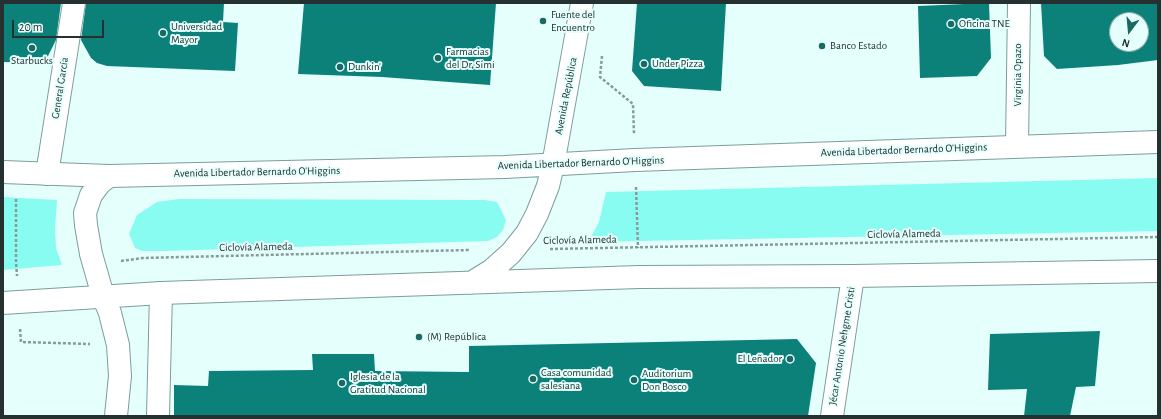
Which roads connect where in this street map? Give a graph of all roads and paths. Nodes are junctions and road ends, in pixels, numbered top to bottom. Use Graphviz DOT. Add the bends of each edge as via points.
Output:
graph roads {
  1 [pos="74,3"];
  2 [pos="582,3"];
  3 [pos="1019,3"];
  4 [pos="1158,142"];
  5 [pos="1017,146"];
  6 [pos="553,165"];
  7 [pos="3,172"];
  8 [pos="47,174"];
  9 [pos="109,176"];
  10 [pos="1158,237"];
  11 [pos="514,249"];
  12 [pos="95,265"];
  13 [pos="1158,271"];
  14 [pos="24,273"];
  15 [pos="10,274"];
  16 [pos="854,276"];
  17 [pos="471,283"];
  18 [pos="161,293"];
  19 [pos="103,296"];
  20 [pos="3,303"];
  21 [pos="116,416"];
  22 [pos="158,416"];
  23 [pos="832,416"];
  1 -- 8 [label="main road, General García"];
  2 -- 6 [label="main road, Avenida República"];
  3 -- 5 [label="main road, Virginia Opazo"];
  4 -- 5 [label="main road, Avenida Libertador Bernardo O'Higgins"];
  5 -- 6 [label="main road, Avenida Libertador Bernardo O'Higgins"];
  6 -- 9 [label="main road, Avenida Libertador Bernardo O'Higgins"];
  6 -- 11 [label="main road, Avenida República" via="537,214 527,233"];
  7 -- 8 [label="main road, Avenida Libertador Bernardo O'Higgins"];
  8 -- 9 [label="main road, Avenida Libertador Bernardo O'Higgins"];
  9 -- 12 [label="main road" via="91,195 85,213"];
  10 -- 11 [label="path, Ciclovía Alameda"];
  11 -- 12 [label="path, Ciclovía Alameda" via="143,258"];
  11 -- 17 [label="main road, Avenida República" via="492,270"];
  12 -- 19 [label="main road"];
  13 -- 16 [label="main road"];
  14 -- 15 [label="path"];
  16 -- 17 [label="main road"];
  16 -- 23 [label="main road, Jécar Antonio Nehgme Cristi"];
  17 -- 18 [label="main road"];
  18 -- 19 [label="main road"];
  18 -- 22 [label="main road"];
  19 -- 20 [label="main road"];
  19 -- 21 [label="main road" via="110,312 118,345 120,376"];
}
